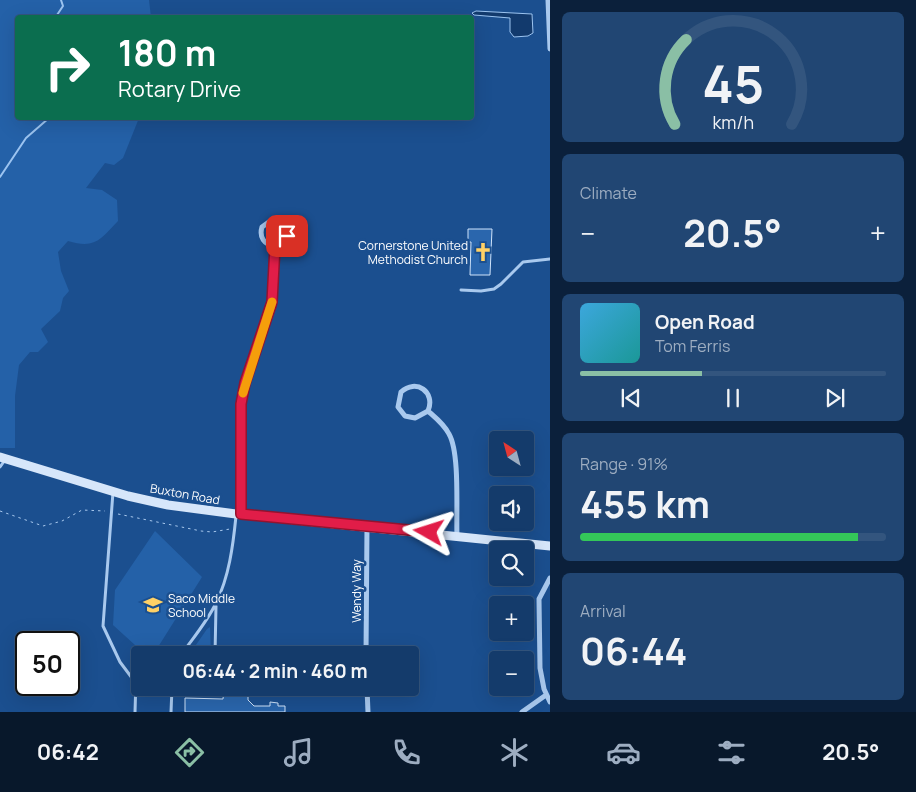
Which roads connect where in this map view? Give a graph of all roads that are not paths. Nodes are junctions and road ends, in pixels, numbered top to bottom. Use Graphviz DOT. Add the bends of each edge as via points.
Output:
graph roads {
  1 [pos="548,0"];
  2 [pos="550,49"];
  3 [pos="275,246"];
  4 [pos="550,259"];
  5 [pos="461,290"];
  6 [pos="428,411"];
  7 [pos="3,458"];
  8 [pos="0,468"];
  9 [pos="113,491"];
  10 [pos="238,514"];
  11 [pos="367,526"];
  12 [pos="457,536"];
  13 [pos="550,546"];
  14 [pos="550,578"];
  15 [pos="217,602"];
  16 [pos="187,646"];
  17 [pos="215,646"];
  18 [pos="366,646"];
  19 [pos="131,673"];
  20 [pos="137,696"];
  21 [pos="172,696"];
  22 [pos="367,696"];
  23 [pos="546,696"];
  24 [pos="550,702"];
  25 [pos="135,712"];
  26 [pos="171,712"];
  27 [pos="368,712"];
  28 [pos="522,712"];
  1 -- 2 [label="street"];
  3 -- 3 [label="street" via="286,240 288,232 285,224 273,219 265,223 261,231 263,240"];
  3 -- 10 [label="street" via="272,302 241,404"];
  4 -- 5 [label="lane" via="523,262 494,289"];
  6 -- 6 [label="street" via="431,400 426,390 416,385 401,392 398,407 405,416 415,418"];
  6 -- 12 [label="street" via="444,425 453,446"];
  7 -- 8 [label="lane"];
  7 -- 9 [label="main road, Buxton Road"];
  9 -- 10 [label="main road, Buxton Road" via="168,505"];
  9 -- 19 [label="lane" via="103,626 114,652"];
  10 -- 11 [label="main road, Buxton Road"];
  10 -- 15 [label="lane" via="230,559"];
  11 -- 12 [label="main road, Buxton Road"];
  11 -- 18 [label="street, Wendy Way"];
  12 -- 13 [label="main road, Buxton Road"];
  14 -- 23 [label="street" via="538,599 540,668"];
  15 -- 16 [label="lane"];
  15 -- 17 [label="lane"];
  20 -- 25 [label="lane"];
  21 -- 26 [label="lane"];
  22 -- 27 [label="street"];
  23 -- 24 [label="street"];
  23 -- 28 [label="street"];
}
